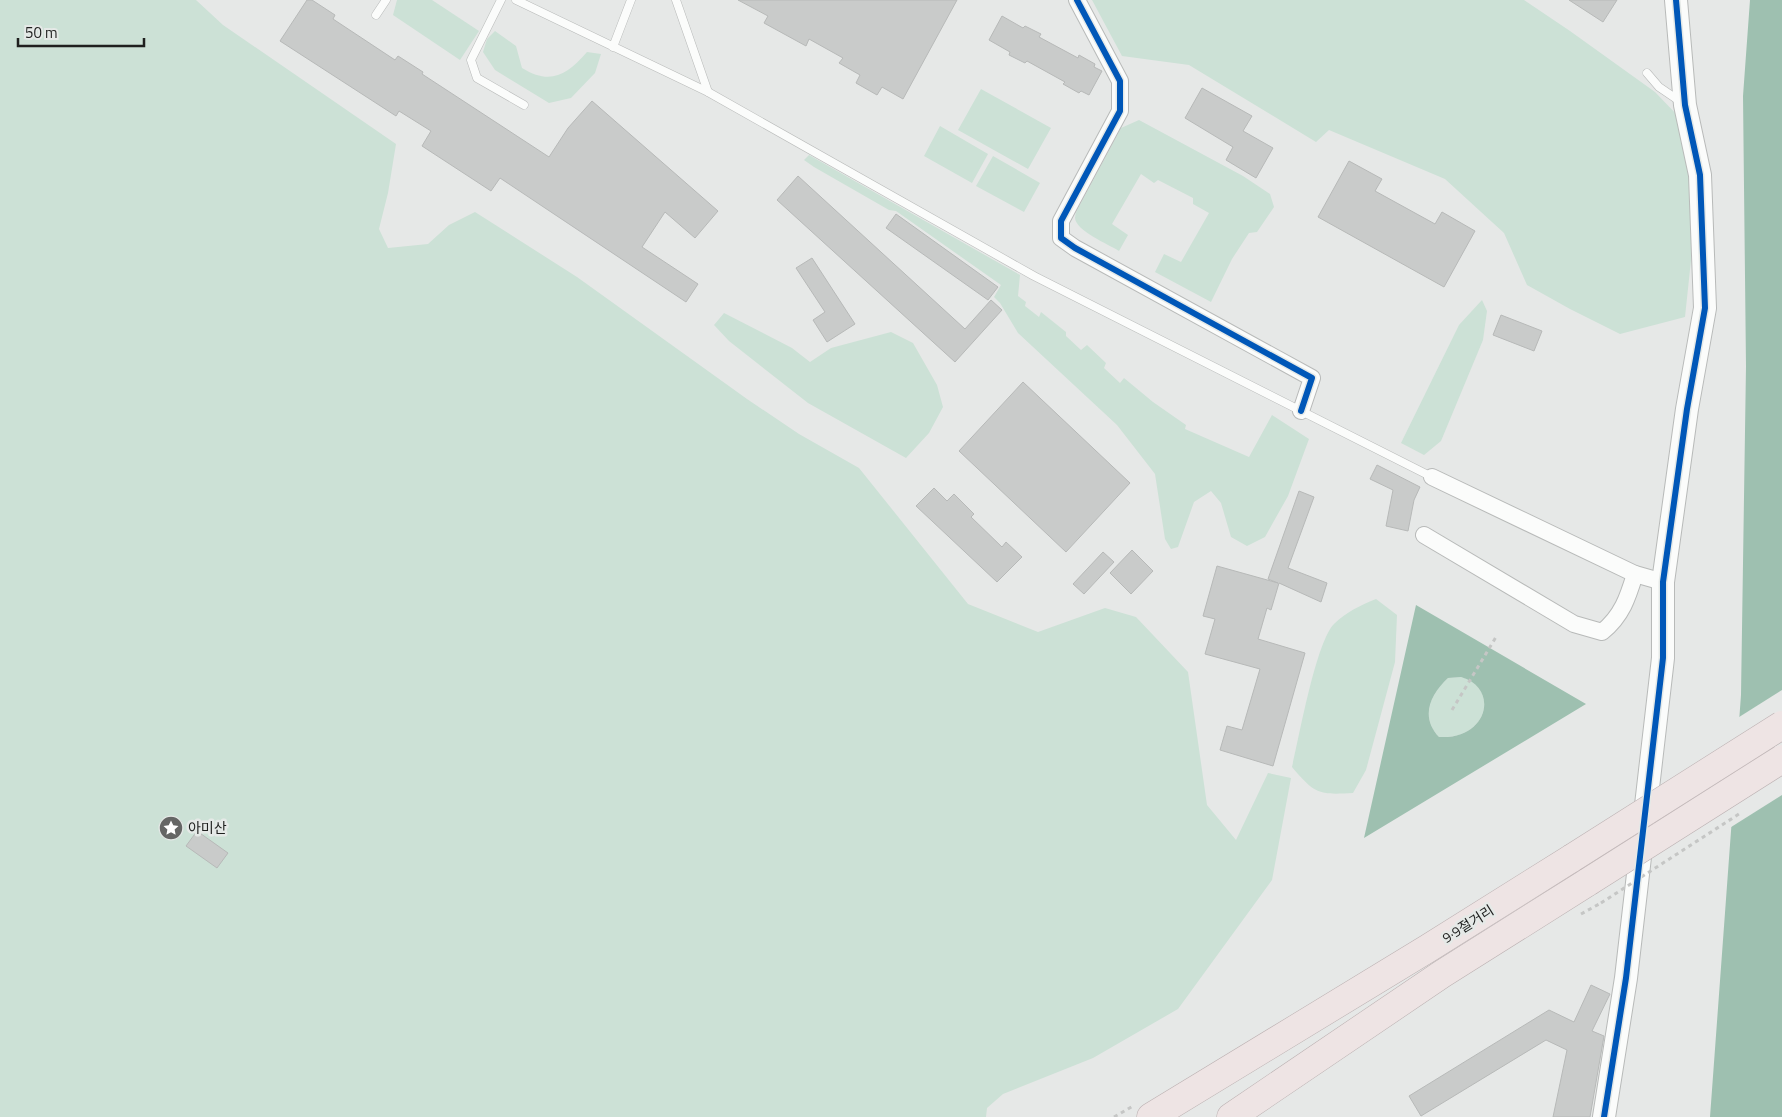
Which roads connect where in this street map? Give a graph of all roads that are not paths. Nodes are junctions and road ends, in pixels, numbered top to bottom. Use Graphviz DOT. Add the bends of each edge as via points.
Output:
graph roads {
  1 [pos="386,0"];
  2 [pos="501,0"];
  3 [pos="516,0"];
  4 [pos="630,0"];
  5 [pos="676,0"];
  6 [pos="1077,0"];
  7 [pos="1676,0"];
  8 [pos="376,15"];
  9 [pos="613,47"];
  10 [pos="1647,73"];
  11 [pos="708,92"];
  12 [pos="524,105"];
  13 [pos="1685,105"];
  14 [pos="1301,411"];
  15 [pos="1432,477"];
  16 [pos="1424,535"];
  17 [pos="1636,574"];
  18 [pos="1664,582"];
  19 [pos="1782,725"];
  20 [pos="1782,759"];
  21 [pos="1151,1117"];
  22 [pos="1232,1117"];
  23 [pos="1604,1117"];
  1 -- 8 [label="lane"];
  2 -- 12 [label="lane" via="471,60 477,78"];
  3 -- 9 [label="lane"];
  4 -- 9 [label="lane"];
  5 -- 11 [label="lane"];
  6 -- 14 [label="street" via="1120,81 1120,111 1061,221 1061,238 1312,378"];
  7 -- 13 [label="street"];
  9 -- 11 [label="lane"];
  10 -- 13 [label="lane" via="1659,87"];
  11 -- 14 [label="lane" via="1034,276"];
  13 -- 18 [label="street" via="1700,175 1705,308 1687,409"];
  14 -- 15 [label="lane"];
  15 -- 17 [label="street"];
  16 -- 17 [label="street" via="1574,624 1602,632 1627,603"];
  17 -- 18 [label="street"];
  18 -- 23 [label="street" via="1663,658 1626,978"];
  19 -- 21 [label="highway, 9·9절거리, bridge" via="1427,949"];
  20 -- 22 [label="highway, 9·9절거리, bridge" via="1594,892 1442,974"];
}
